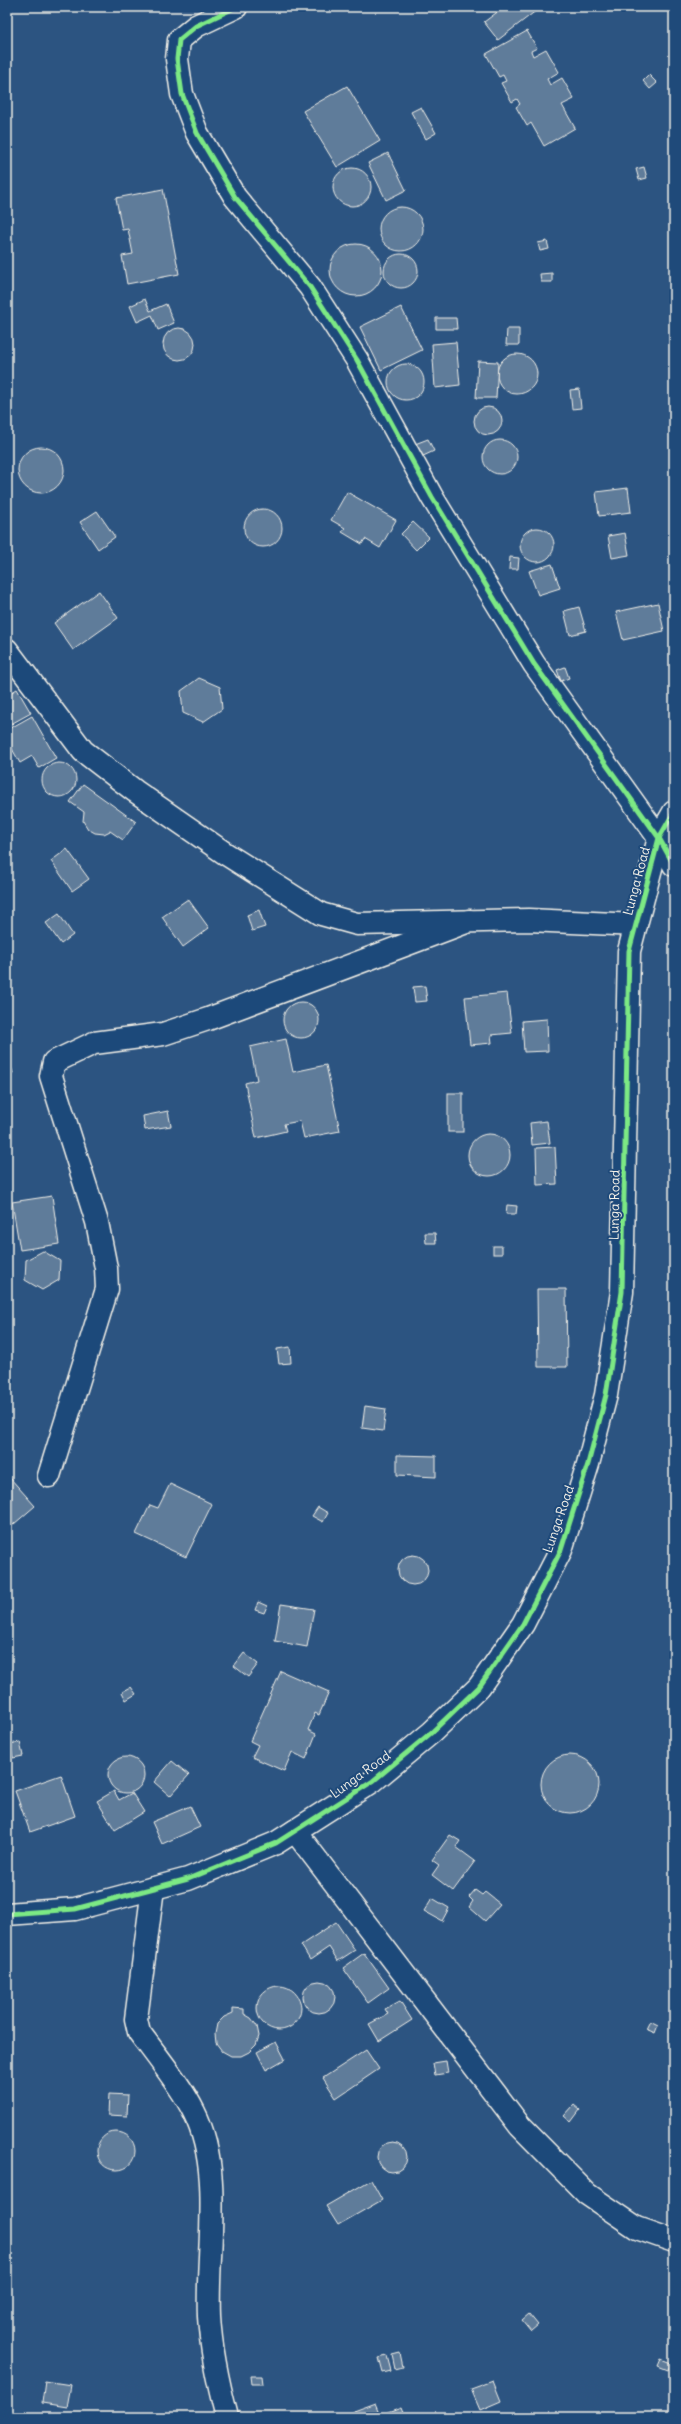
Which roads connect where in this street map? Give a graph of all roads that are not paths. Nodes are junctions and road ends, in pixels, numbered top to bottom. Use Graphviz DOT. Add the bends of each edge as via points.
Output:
graph roads {
  1 [pos="236,7"];
  2 [pos="7,650"];
  3 [pos="674,812"];
  4 [pos="659,838"];
  5 [pos="674,865"];
  6 [pos="469,921"];
  7 [pos="636,925"];
  8 [pos="49,1476"];
  9 [pos="295,1832"];
  10 [pos="153,1888"];
  11 [pos="7,1914"];
  12 [pos="674,2241"];
  13 [pos="227,2417"];
  1 -- 4 [label="street" via="196,26 179,40 177,59 182,94 197,133 235,197 310,287 357,360 432,497 534,664"];
  2 -- 6 [label="street" via="83,751 162,809 321,914 357,924"];
  3 -- 4 [label="street, Lunga Road"];
  4 -- 5 [label="street"];
  4 -- 7 [label="street, Lunga Road"];
  6 -- 7 [label="street" via="529,920"];
  6 -- 8 [label="street" via="208,1019 162,1034 94,1043 54,1062 51,1076 97,1222 106,1268 107,1289"];
  7 -- 9 [label="street, Lunga Road" via="629,951 622,1292 606,1395 561,1550 523,1624 479,1687 432,1732 372,1781"];
  9 -- 10 [label="street, Lunga Road" via="276,1843 188,1879"];
  9 -- 12 [label="street" via="520,2126 587,2194 637,2228"];
  10 -- 11 [label="street, Lunga Road" via="74,1909"];
  10 -- 13 [label="street" via="136,2019 139,2032 194,2112 207,2150 212,2190 209,2316 214,2368"];
}
